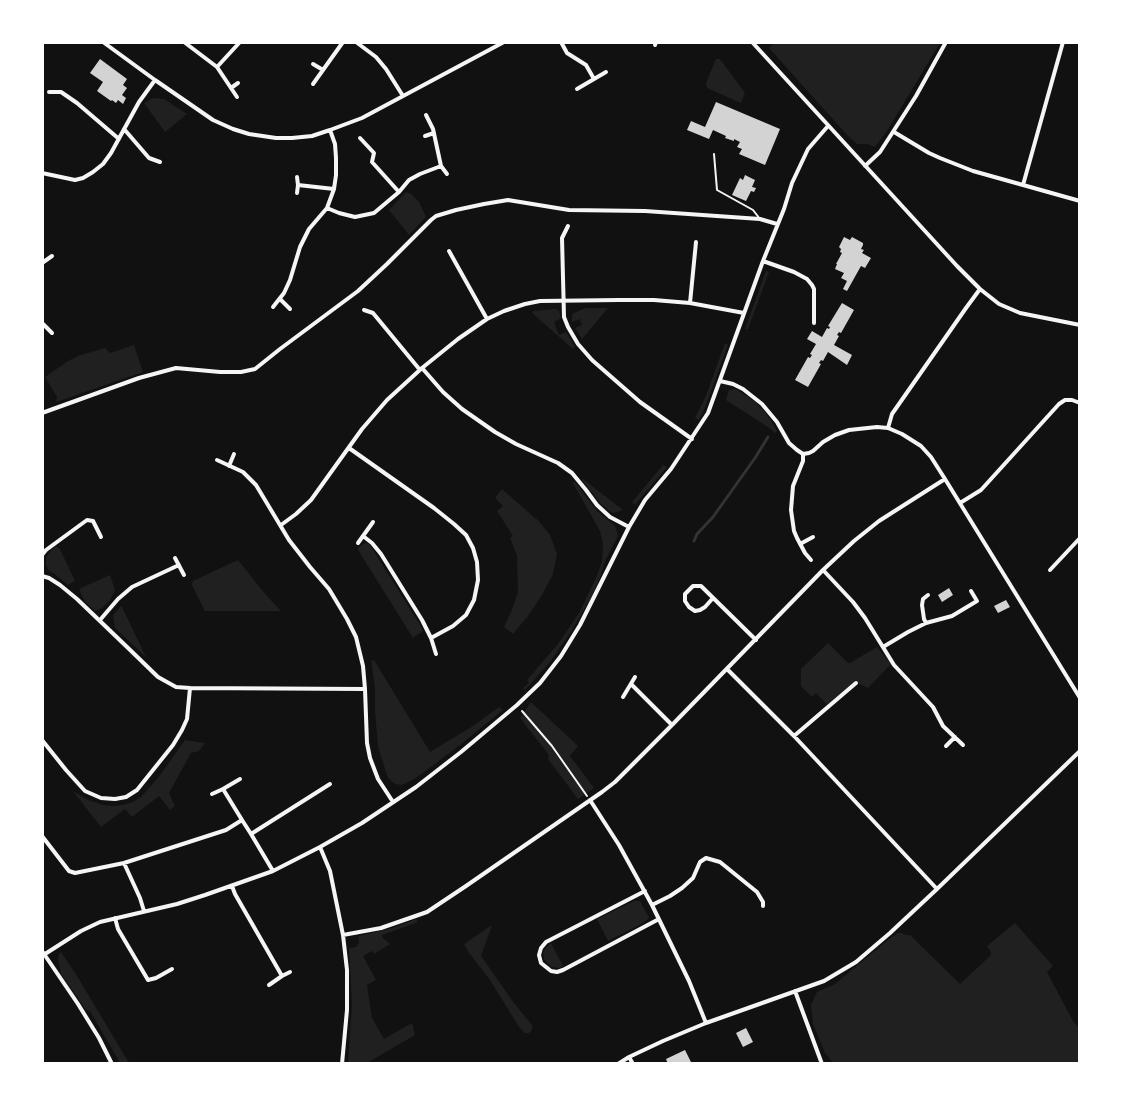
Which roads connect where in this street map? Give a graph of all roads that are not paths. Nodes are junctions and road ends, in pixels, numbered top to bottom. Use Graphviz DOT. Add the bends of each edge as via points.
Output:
graph roads {
  1 [pos="103,42"];
  2 [pos="184,42"];
  3 [pos="240,42"];
  4 [pos="343,42"];
  5 [pos="356,42"];
  6 [pos="504,42"];
  7 [pos="561,42"];
  8 [pos="752,42"];
  9 [pos="946,42"];
  10 [pos="1063,42"];
  11 [pos="314,64"];
  12 [pos="216,67"];
  13 [pos="323,70"];
  14 [pos="606,72"];
  15 [pos="594,79"];
  16 [pos="155,80"];
  17 [pos="238,83"];
  18 [pos="313,84"];
  19 [pos="231,88"];
  20 [pos="577,89"];
  21 [pos="49,92"];
  22 [pos="403,96"];
  23 [pos="237,98"];
  24 [pos="426,115"];
  25 [pos="828,126"];
  26 [pos="124,129"];
  27 [pos="330,130"];
  28 [pos="894,132"];
  29 [pos="434,133"];
  30 [pos="424,136"];
  31 [pos="360,138"];
  32 [pos="119,139"];
  33 [pos="714,154"];
  34 [pos="160,162"];
  35 [pos="441,166"];
  36 [pos="866,166"];
  37 [pos="42,173"];
  38 [pos="447,174"];
  39 [pos="297,177"];
  40 [pos="1023,184"];
  41 [pos="298,185"];
  42 [pos="334,189"];
  43 [pos="399,192"];
  44 [pos="297,193"];
  45 [pos="1080,201"];
  46 [pos="327,208"];
  47 [pos="760,219"];
  48 [pos="778,224"];
  49 [pos="568,226"];
  50 [pos="696,242"];
  51 [pos="449,251"];
  52 [pos="52,256"];
  53 [pos="763,261"];
  54 [pos="42,263"];
  55 [pos="980,289"];
  56 [pos="280,299"];
  57 [pos="564,301"];
  58 [pos="690,304"];
  59 [pos="273,307"];
  60 [pos="290,309"];
  61 [pos="364,310"];
  62 [pos="744,313"];
  63 [pos="487,319"];
  64 [pos="42,323"];
  65 [pos="814,323"];
  66 [pos="1080,325"];
  67 [pos="52,333"];
  68 [pos="421,369"];
  69 [pos="720,381"];
  70 [pos="1080,402"];
  71 [pos="42,413"];
  72 [pos="888,428"];
  73 [pos="692,439"];
  74 [pos="349,448"];
  75 [pos="234,454"];
  76 [pos="803,454"];
  77 [pos="217,460"];
  78 [pos="229,466"];
  79 [pos="945,479"];
  80 [pos="960,504"];
  81 [pos="87,513"];
  82 [pos="87,520"];
  83 [pos="373,522"];
  84 [pos="280,525"];
  85 [pos="629,527"];
  86 [pos="363,536"];
  87 [pos="813,537"];
  88 [pos="101,538"];
  89 [pos="1080,538"];
  90 [pos="358,543"];
  91 [pos="800,544"];
  92 [pos="42,555"];
  93 [pos="175,558"];
  94 [pos="811,560"];
  95 [pos="179,565"];
  96 [pos="823,570"];
  97 [pos="1050,570"];
  98 [pos="184,575"];
  99 [pos="42,576"];
  100 [pos="971,591"];
  101 [pos="928,595"];
  102 [pos="714,598"];
  103 [pos="100,620"];
  104 [pos="926,623"];
  105 [pos="431,638"];
  106 [pos="756,640"];
  107 [pos="883,647"];
  108 [pos="436,654"];
  109 [pos="727,669"];
  110 [pos="636,677"];
  111 [pos="856,683"];
  112 [pos="632,685"];
  113 [pos="190,688"];
  114 [pos="365,689"];
  115 [pos="624,697"];
  116 [pos="1080,698"];
  117 [pos="672,725"];
  118 [pos="794,736"];
  119 [pos="955,737"];
  120 [pos="42,740"];
  121 [pos="963,745"];
  122 [pos="946,746"];
  123 [pos="1080,751"];
  124 [pos="240,779"];
  125 [pos="330,784"];
  126 [pos="223,789"];
  127 [pos="212,794"];
  128 [pos="590,800"];
  129 [pos="394,802"];
  130 [pos="242,820"];
  131 [pos="251,834"];
  132 [pos="42,836"];
  133 [pos="320,847"];
  134 [pos="124,863"];
  135 [pos="273,871"];
  136 [pos="232,886"];
  137 [pos="937,889"];
  138 [pos="645,891"];
  139 [pos="652,905"];
  140 [pos="763,906"];
  141 [pos="144,911"];
  142 [pos="115,918"];
  143 [pos="659,919"];
  144 [pos="343,934"];
  145 [pos="44,952"];
  146 [pos="172,969"];
  147 [pos="290,972"];
  148 [pos="282,976"];
  149 [pos="269,985"];
  150 [pos="795,991"];
  151 [pos="706,1023"];
  152 [pos="629,1057"];
  153 [pos="112,1064"];
  154 [pos="342,1064"];
  155 [pos="618,1064"];
  156 [pos="633,1064"];
  157 [pos="822,1064"];
  1 -- 16 [label="street"];
  2 -- 12 [label="street"];
  3 -- 12 [label="street"];
  4 -- 13 [label="street"];
  5 -- 22 [label="street" via="376,57"];
  6 -- 22 [label="street"];
  7 -- 15 [label="street" via="567,53 586,65"];
  8 -- 25 [label="street"];
  9 -- 28 [label="street"];
  10 -- 40 [label="street"];
  11 -- 13 [label="street"];
  12 -- 19 [label="street"];
  13 -- 18 [label="street"];
  14 -- 15 [label="street"];
  15 -- 20 [label="street"];
  16 -- 26 [label="street"];
  16 -- 27 [label="street" via="213,120 241,132 292,138"];
  17 -- 19 [label="street"];
  19 -- 23 [label="street"];
  21 -- 32 [label="street" via="61,92"];
  22 -- 27 [label="street" via="362,118"];
  24 -- 29 [label="street"];
  25 -- 36 [label="street"];
  25 -- 48 [label="street" via="808,149"];
  26 -- 32 [label="street"];
  26 -- 34 [label="street" via="149,158"];
  27 -- 42 [label="street" via="336,158"];
  28 -- 36 [label="street"];
  28 -- 40 [label="street" via="940,158"];
  29 -- 30 [label="street"];
  29 -- 35 [label="street"];
  31 -- 43 [label="street" via="374,153 372,162"];
  32 -- 37 [label="street" via="104,164 83,178 75,180"];
  33 -- 47 [label="lane" via="717,190 753,210"];
  35 -- 38 [label="street"];
  35 -- 43 [label="street" via="409,180"];
  36 -- 55 [label="street"];
  39 -- 41 [label="street"];
  40 -- 45 [label="street"];
  41 -- 42 [label="street"];
  41 -- 44 [label="street"];
  42 -- 46 [label="street"];
  43 -- 46 [label="street" via="374,213 355,216"];
  46 -- 56 [label="street" via="309,229 300,246 290,280"];
  47 -- 48 [label="street"];
  47 -- 71 [label="street" via="645,211 570,210 508,200 456,210 436,216 358,290 255,369 220,372 176,368"];
  48 -- 53 [label="street"];
  49 -- 57 [label="street" via="562,238"];
  50 -- 58 [label="street"];
  51 -- 63 [label="street"];
  52 -- 54 [label="street"];
  53 -- 62 [label="street"];
  53 -- 65 [label="street" via="794,272 812,285"];
  55 -- 66 [label="street" via="999,304 1020,313"];
  55 -- 72 [label="street" via="892,414"];
  56 -- 59 [label="street"];
  56 -- 60 [label="street"];
  57 -- 58 [label="street" via="645,300"];
  57 -- 63 [label="street" via="525,304"];
  57 -- 73 [label="street" via="568,327 592,360 640,402"];
  58 -- 62 [label="street"];
  61 -- 68 [label="street" via="373,313"];
  62 -- 69 [label="street"];
  63 -- 68 [label="street"];
  64 -- 67 [label="street"];
  68 -- 74 [label="street" via="387,400"];
  68 -- 85 [label="street" via="462,409 484,425 572,473 597,505 610,517"];
  69 -- 73 [label="street" via="708,412"];
  69 -- 76 [label="street" via="743,389 762,404 789,443"];
  70 -- 80 [label="street" via="1065,400 1059,404 981,490"];
  72 -- 76 [label="street" via="849,430"];
  72 -- 79 [label="street" via="921,446"];
  73 -- 85 [label="street" via="645,500"];
  74 -- 84 [label="street" via="311,500"];
  74 -- 105 [label="street" via="454,524 466,535 473,548 478,571 474,600 466,615"];
  75 -- 78 [label="street"];
  76 -- 91 [label="street" via="793,486 791,510"];
  77 -- 78 [label="street"];
  78 -- 84 [label="street" via="243,472 256,485"];
  79 -- 80 [label="street"];
  79 -- 96 [label="street" via="879,521"];
  80 -- 116 [label="street"];
  81 -- 82 [label="street"];
  82 -- 88 [label="street" via="93,522"];
  82 -- 92 [label="street"];
  83 -- 86 [label="street"];
  84 -- 114 [label="street" via="329,589 347,619 356,637"];
  85 -- 129 [label="street" via="576,633 540,683 461,752"];
  86 -- 90 [label="street"];
  86 -- 105 [label="street" via="380,554"];
  87 -- 91 [label="street"];
  89 -- 97 [label="street"];
  91 -- 94 [label="street"];
  93 -- 95 [label="street"];
  95 -- 98 [label="street"];
  95 -- 103 [label="street" via="132,587"];
  96 -- 106 [label="street"];
  96 -- 107 [label="street" via="853,602"];
  99 -- 103 [label="street" via="60,585"];
  100 -- 104 [label="street" via="977,600 952,616"];
  101 -- 104 [label="street" via="922,605"];
  102 -- 102 [label="street" via="701,586 693,586 685,594 685,601 695,611"];
  102 -- 106 [label="street"];
  103 -- 113 [label="street" via="158,677 176,687"];
  104 -- 107 [label="street"];
  105 -- 108 [label="street"];
  106 -- 109 [label="street"];
  107 -- 119 [label="street" via="894,665 933,707"];
  109 -- 117 [label="street"];
  109 -- 118 [label="street"];
  110 -- 112 [label="street"];
  111 -- 118 [label="street"];
  112 -- 115 [label="street"];
  112 -- 117 [label="street"];
  113 -- 114 [label="street"];
  113 -- 120 [label="street" via="187,719 182,730 137,790 126,797 101,798 85,791"];
  114 -- 129 [label="street" via="370,758 378,778"];
  117 -- 128 [label="street" via="615,782"];
  118 -- 137 [label="street"];
  119 -- 121 [label="street"];
  119 -- 122 [label="street"];
  123 -- 137 [label="street"];
  124 -- 126 [label="street"];
  125 -- 131 [label="street"];
  126 -- 127 [label="street"];
  126 -- 130 [label="street"];
  128 -- 138 [label="street"];
  128 -- 144 [label="street" via="427,912 381,928"];
  129 -- 133 [label="street"];
  130 -- 131 [label="street"];
  130 -- 134 [label="street" via="226,830"];
  131 -- 135 [label="street"];
  132 -- 134 [label="street" via="69,871 75,873"];
  133 -- 135 [label="street"];
  133 -- 144 [label="street" via="330,871"];
  134 -- 141 [label="street"];
  135 -- 136 [label="street"];
  136 -- 141 [label="street"];
  136 -- 148 [label="street"];
  137 -- 150 [label="street" via="856,962 824,981"];
  138 -- 139 [label="street"];
  138 -- 143 [label="street" via="546,942 539,955 542,964 551,971 563,970"];
  139 -- 140 [label="street" via="682,888 706,858 720,862 757,892"];
  139 -- 143 [label="street"];
  141 -- 142 [label="street"];
  142 -- 145 [label="street" via="81,931"];
  142 -- 146 [label="street" via="118,929 148,980"];
  143 -- 151 [label="street"];
  144 -- 154 [label="street" via="347,1010"];
  145 -- 153 [label="street"];
  147 -- 148 [label="street"];
  148 -- 149 [label="street"];
  150 -- 151 [label="street"];
  150 -- 157 [label="street"];
  151 -- 152 [label="street"];
  152 -- 155 [label="street"];
  152 -- 156 [label="street"];
}
